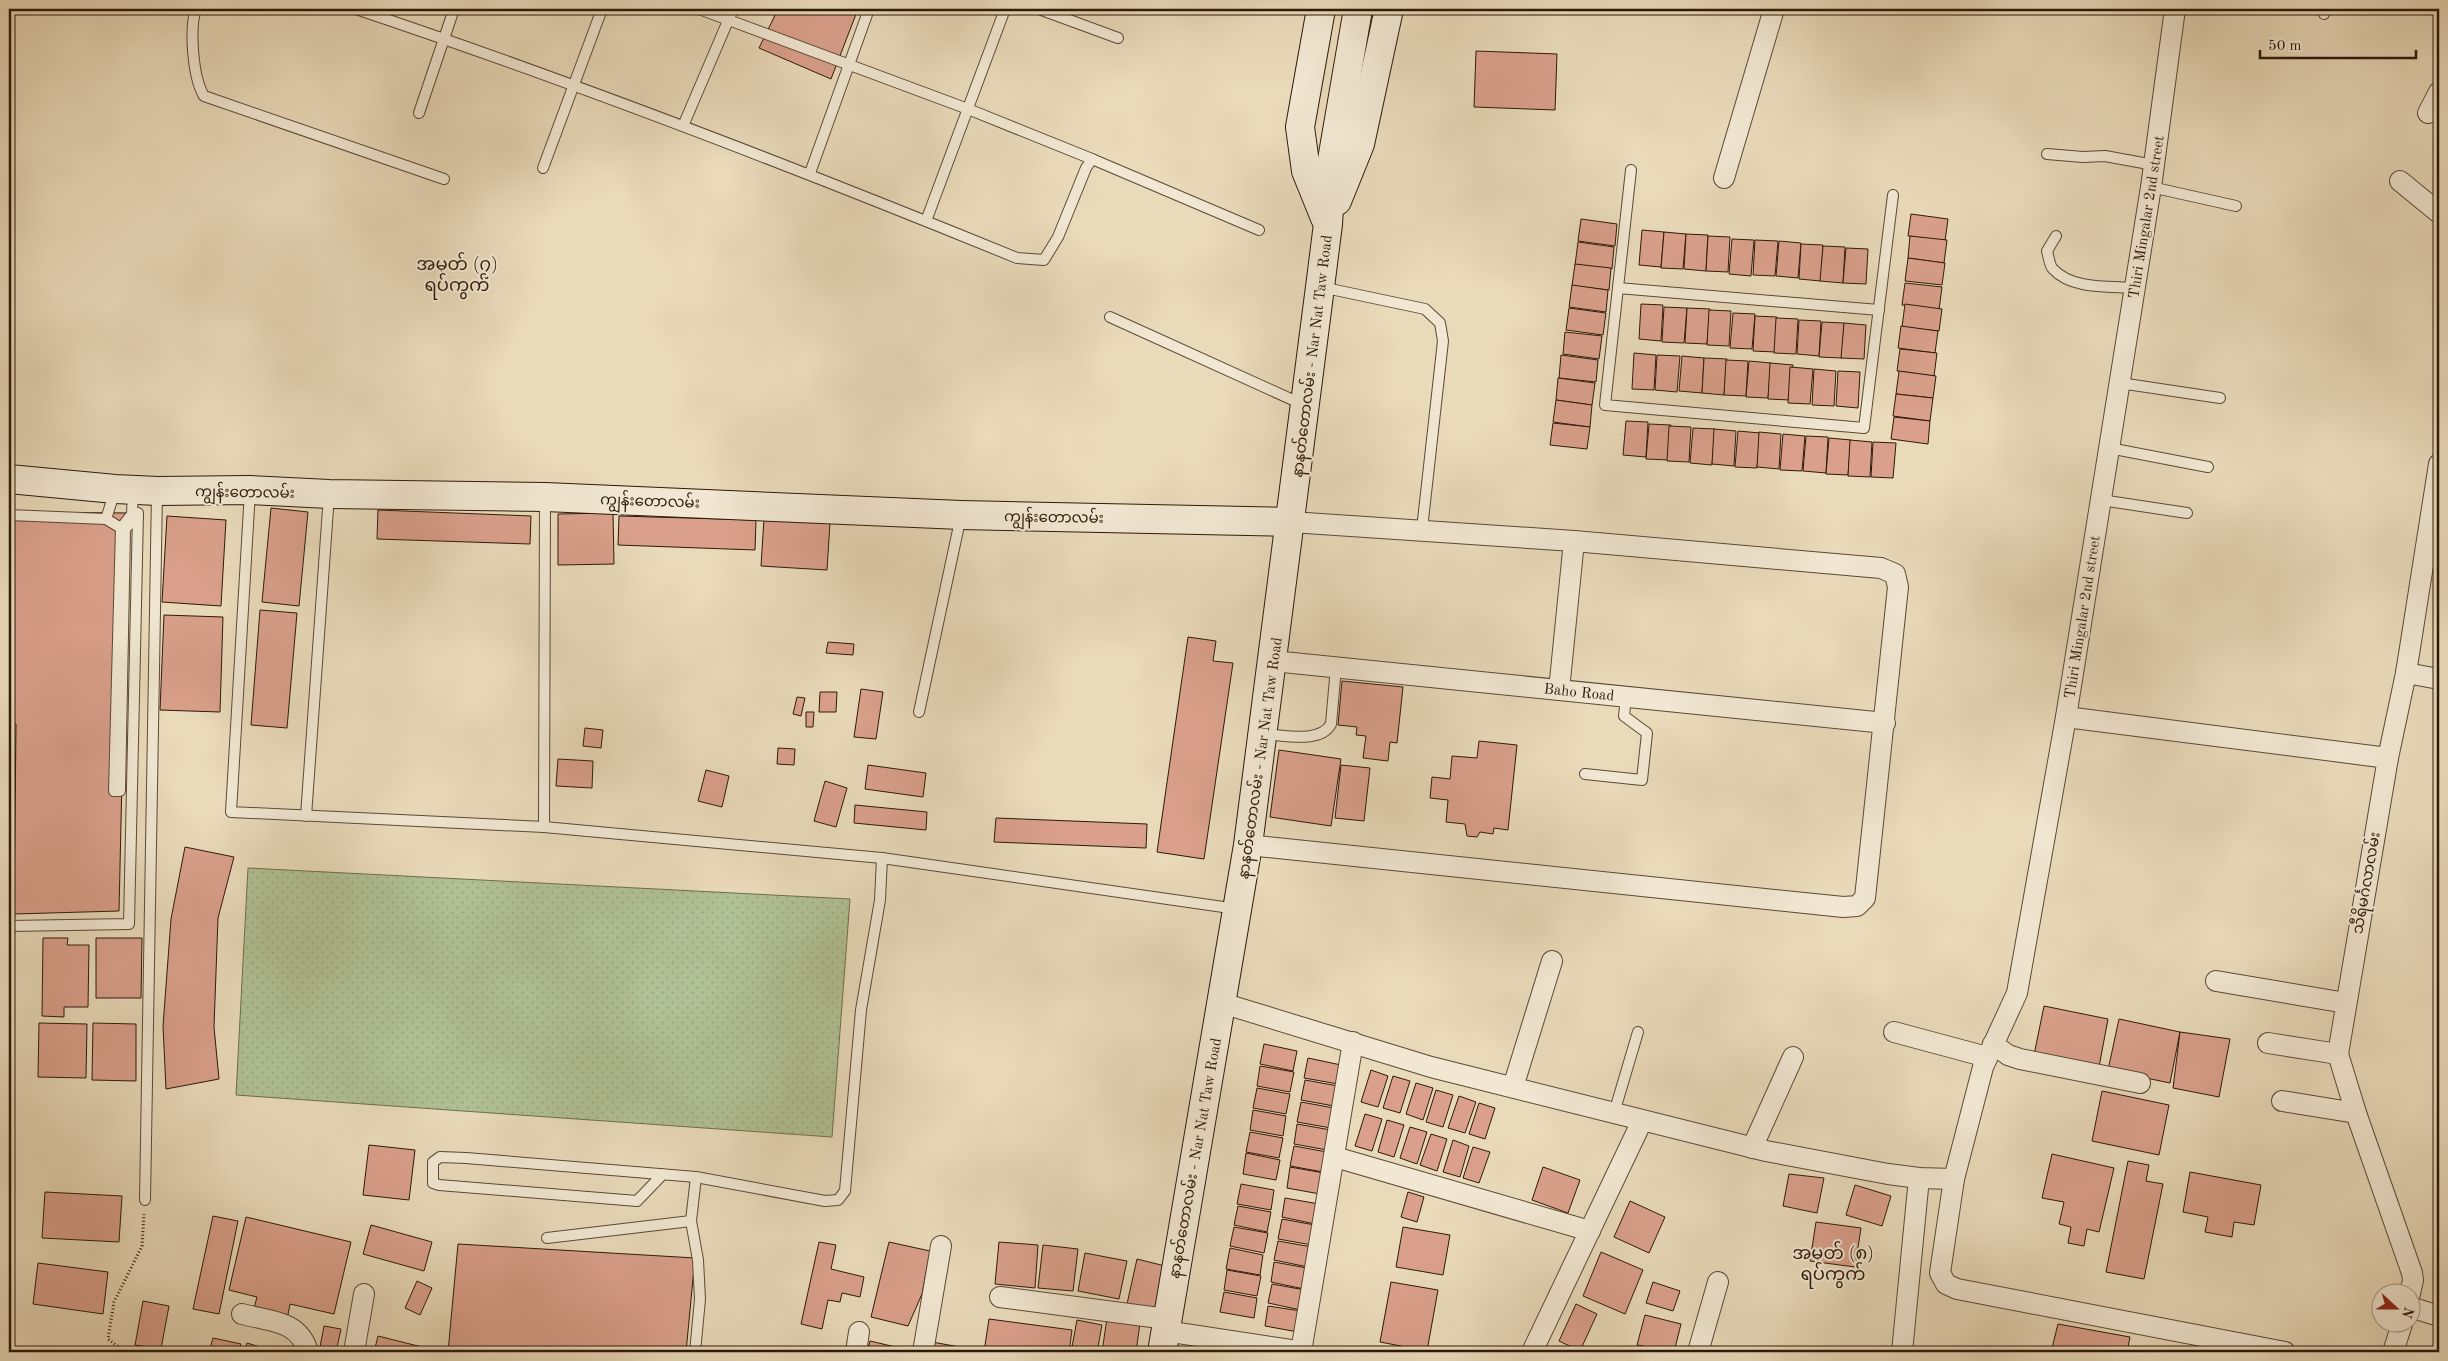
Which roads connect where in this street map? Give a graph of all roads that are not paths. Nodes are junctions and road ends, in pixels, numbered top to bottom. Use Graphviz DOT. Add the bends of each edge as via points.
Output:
graph roads {
  1 [pos="196,9"];
  2 [pos="356,9"];
  3 [pos="454,9"];
  4 [pos="602,9"];
  5 [pos="699,9"];
  6 [pos="868,9"];
  7 [pos="1005,9"];
  8 [pos="1039,9"];
  9 [pos="1320,9"];
  10 [pos="1358,9"];
  11 [pos="1389,9"];
  12 [pos="1774,9"];
  13 [pos="2175,9"];
  14 [pos="731,14"];
  15 [pos="443,38"];
  16 [pos="1118,38"];
  17 [pos="848,66"];
  18 [pos="573,84"];
  19 [pos="2439,92"];
  20 [pos="968,109"];
  21 [pos="419,113"];
  22 [pos="2428,113"];
  23 [pos="684,126"];
  24 [pos="2046,154"];
  25 [pos="1092,159"];
  26 [pos="2154,165"];
  27 [pos="543,168"];
  28 [pos="1631,170"];
  29 [pos="810,173"];
  30 [pos="1724,178"];
  31 [pos="444,179"];
  32 [pos="2400,181"];
  33 [pos="2151,186"];
  34 [pos="1893,195"];
  35 [pos="2236,206"];
  36 [pos="2439,213"];
  37 [pos="926,221"];
  38 [pos="1328,224"];
  39 [pos="1259,230"];
  40 [pos="2056,236"];
  41 [pos="1320,287"];
  42 [pos="1618,288"];
  43 [pos="2135,288"];
  44 [pos="1879,310"];
  45 [pos="1110,317"];
  46 [pos="2120,383"];
  47 [pos="2220,398"];
  48 [pos="1305,406"];
  49 [pos="2109,448"];
  50 [pos="2439,464"];
  51 [pos="2208,467"];
  52 [pos="9,479"];
  53 [pos="250,490"];
  54 [pos="329,494"];
  55 [pos="137,495"];
  56 [pos="545,497"];
  57 [pos="2101,500"];
  58 [pos="2187,513"];
  59 [pos="9,515"];
  60 [pos="961,515"];
  61 [pos="106,519"];
  62 [pos="1291,522"];
  63 [pos="121,528"];
  64 [pos="1422,529"];
  65 [pos="1574,541"];
  66 [pos="1273,661"];
  67 [pos="1336,668"];
  68 [pos="2406,673"];
  69 [pos="2439,679"];
  70 [pos="1559,690"];
  71 [pos="1626,696"];
  72 [pos="919,712"];
  73 [pos="2066,717"];
  74 [pos="1885,723"];
  75 [pos="1263,734"];
  76 [pos="2388,758"];
  77 [pos="1585,774"];
  78 [pos="306,816"];
  79 [pos="544,827"];
  80 [pos="1248,846"];
  81 [pos="882,858"];
  82 [pos="1238,909"];
  83 [pos="9,926"];
  84 [pos="1552,961"];
  85 [pos="2216,981"];
  86 [pos="1222,1003"];
  87 [pos="2346,1003"];
  88 [pos="1638,1032"];
  89 [pos="1894,1032"];
  90 [pos="1353,1042"];
  91 [pos="2268,1043"];
  92 [pos="1990,1050"];
  93 [pos="2338,1054"];
  94 [pos="1793,1057"];
  95 [pos="2140,1083"];
  96 [pos="1513,1088"];
  97 [pos="2282,1101"];
  98 [pos="2356,1113"];
  99 [pos="1614,1114"];
  100 [pos="1642,1121"];
  101 [pos="1752,1148"];
  102 [pos="1335,1157"];
  103 [pos="663,1174"];
  104 [pos="696,1177"];
  105 [pos="1918,1178"];
  106 [pos="1954,1179"];
  107 [pos="145,1200"];
  108 [pos="691,1221"];
  109 [pos="1590,1231"];
  110 [pos="547,1238"];
  111 [pos="940,1246"];
  112 [pos="1718,1282"];
  113 [pos="2412,1284"];
  114 [pos="364,1294"];
  115 [pos="1000,1297"];
  116 [pos="2420,1310"];
  117 [pos="242,1314"];
  118 [pos="2439,1316"];
  119 [pos="860,1332"];
  120 [pos="1164,1334"];
  121 [pos="2399,1334"];
  122 [pos="308,1352"];
  123 [pos="354,1352"];
  124 [pos="695,1352"];
  125 [pos="856,1352"];
  126 [pos="923,1352"];
  127 [pos="1302,1352"];
  128 [pos="1532,1352"];
  129 [pos="1698,1352"];
  130 [pos="1902,1352"];
  131 [pos="2285,1352"];
  132 [pos="2393,1352"];
  1 -- 31 [label="lane" via="192,21 197,85 204,96"];
  2 -- 15 [label="lane"];
  3 -- 15 [label="lane"];
  4 -- 18 [label="lane"];
  5 -- 14 [label="lane"];
  6 -- 17 [label="lane"];
  7 -- 20 [label="lane"];
  8 -- 16 [label="lane"];
  9 -- 38 [label="main road" via="1300,127 1306,171"];
  10 -- 38 [label="main road, နာနတ်တောလမ်း - Nar Nat Taw Road" via="1332,160"];
  11 -- 38 [label="main road" via="1360,144"];
  12 -- 30 [label="street"];
  13 -- 26 [label="street, Thiri Mingalar 2nd street"];
  14 -- 17 [label="lane"];
  14 -- 23 [label="lane"];
  15 -- 18 [label="lane"];
  15 -- 21 [label="lane"];
  17 -- 20 [label="lane"];
  17 -- 29 [label="lane"];
  18 -- 23 [label="lane"];
  18 -- 27 [label="lane"];
  19 -- 22 [label="street"];
  20 -- 25 [label="lane"];
  20 -- 37 [label="lane"];
  23 -- 29 [label="lane"];
  24 -- 26 [label="lane" via="2105,156"];
  25 -- 37 [label="lane" via="1058,237 1044,260 1017,258"];
  25 -- 39 [label="lane"];
  26 -- 33 [label="street, Thiri Mingalar 2nd street"];
  28 -- 42 [label="lane"];
  29 -- 37 [label="lane"];
  32 -- 36 [label="street"];
  33 -- 35 [label="lane"];
  33 -- 43 [label="street, Thiri Mingalar 2nd street"];
  34 -- 44 [label="lane"];
  38 -- 41 [label="main road, နာနတ်တောလမ်း - Nar Nat Taw Road"];
  40 -- 43 [label="lane" via="2047,251 2052,268 2066,279 2080,284"];
  41 -- 48 [label="main road, နာနတ်တောလမ်း - Nar Nat Taw Road"];
  41 -- 64 [label="lane" via="1425,309 1440,323 1443,342"];
  42 -- 44 [label="lane"];
  42 -- 44 [label="lane" via="1605,405 1864,428"];
  43 -- 46 [label="street, Thiri Mingalar 2nd street"];
  45 -- 48 [label="lane"];
  46 -- 47 [label="lane"];
  46 -- 49 [label="street, Thiri Mingalar 2nd street"];
  48 -- 62 [label="main road, နာနတ်တောလမ်း - Nar Nat Taw Road"];
  49 -- 51 [label="lane"];
  49 -- 57 [label="street, Thiri Mingalar 2nd street"];
  50 -- 68 [label="street, သီရိမင်္ဂလာလမ်း"];
  52 -- 55 [label="main road, ကျွန်းတောလမ်း"];
  53 -- 54 [label="main road, ကျွန်းတောလမ်း"];
  53 -- 55 [label="main road, ကျွန်းတောလမ်း"];
  53 -- 78 [label="lane" via="231,812"];
  54 -- 56 [label="main road, ကျွန်းတောလမ်း"];
  54 -- 78 [label="lane"];
  55 -- 61 [label="lane"];
  55 -- 63 [label="lane" via="132,514"];
  55 -- 63 [label="lane" via="125,529 120,791 114,791"];
  55 -- 83 [label="lane" via="129,924"];
  55 -- 107 [label="lane"];
  56 -- 60 [label="main road, ကျွန်းတောလမ်း"];
  56 -- 79 [label="lane"];
  57 -- 58 [label="lane"];
  57 -- 73 [label="street, Thiri Mingalar 2nd street"];
  59 -- 61 [label="lane"];
  60 -- 62 [label="main road, ကျွန်းတောလမ်း"];
  60 -- 72 [label="lane"];
  61 -- 63 [label="lane"];
  62 -- 64 [label="street"];
  62 -- 66 [label="main road, နာနတ်တောလမ်း - Nar Nat Taw Road"];
  64 -- 65 [label="street"];
  65 -- 70 [label="street"];
  65 -- 74 [label="street" via="1881,568 1895,574 1898,587"];
  66 -- 67 [label="street, Baho Road"];
  66 -- 75 [label="main road, နာနတ်တောလမ်း - Nar Nat Taw Road"];
  67 -- 70 [label="street, Baho Road"];
  67 -- 75 [label="lane" via="1331,724 1327,731 1317,736"];
  68 -- 69 [label="street"];
  68 -- 76 [label="street, သီရိမင်္ဂလာလမ်း"];
  70 -- 71 [label="street, Baho Road"];
  71 -- 74 [label="street, Baho Road"];
  71 -- 77 [label="lane" via="1624,716 1647,733 1642,780"];
  73 -- 76 [label="street"];
  73 -- 92 [label="street, Thiri Mingalar 2nd street" via="2017,993"];
  74 -- 80 [label="street" via="1865,898 1857,906"];
  75 -- 80 [label="main road, နာနတ်တောလမ်း - Nar Nat Taw Road"];
  76 -- 87 [label="street, သီရိမင်္ဂလာလမ်း"];
  78 -- 79 [label="lane"];
  79 -- 81 [label="lane"];
  80 -- 82 [label="main road, နာနတ်တောလမ်း - Nar Nat Taw Road"];
  81 -- 82 [label="lane"];
  81 -- 104 [label="lane" via="880,900 861,1010 845,1191 838,1200 825,1201"];
  82 -- 86 [label="main road, နာနတ်တောလမ်း - Nar Nat Taw Road"];
  84 -- 96 [label="street"];
  85 -- 87 [label="street"];
  86 -- 90 [label="street"];
  86 -- 120 [label="main road, နာနတ်တောလမ်း - Nar Nat Taw Road"];
  87 -- 93 [label="street, သီရိမင်္ဂလာလမ်း"];
  88 -- 99 [label="lane"];
  89 -- 92 [label="street"];
  90 -- 96 [label="street"];
  90 -- 102 [label="street"];
  91 -- 93 [label="street"];
  92 -- 95 [label="street"];
  92 -- 106 [label="street, Thiri Mingalar 2nd street"];
  93 -- 98 [label="street, သီရိမင်္ဂလာလမ်း"];
  94 -- 101 [label="street"];
  96 -- 99 [label="street"];
  97 -- 98 [label="street"];
  98 -- 113 [label="street, သီရိမင်္ဂလာလမ်း" via="2412,1273"];
  99 -- 100 [label="street"];
  100 -- 101 [label="street"];
  100 -- 109 [label="street"];
  101 -- 105 [label="street"];
  102 -- 109 [label="street"];
  102 -- 127 [label="street"];
  103 -- 103 [label="lane" via="637,1200 439,1185 432,1179 434,1162 440,1157"];
  103 -- 104 [label="lane"];
  104 -- 108 [label="lane"];
  105 -- 106 [label="street"];
  105 -- 130 [label="street"];
  106 -- 131 [label="street, Thiri Mingalar 2nd street" via="1940,1273 1946,1284 1957,1289"];
  108 -- 110 [label="lane"];
  108 -- 124 [label="lane" via="700,1299"];
  109 -- 128 [label="street"];
  111 -- 126 [label="street"];
  112 -- 129 [label="street"];
  114 -- 123 [label="street"];
  115 -- 120 [label="street"];
  116 -- 118 [label="street"];
  117 -- 122 [label="street" via="296,1329 305,1340"];
  119 -- 125 [label="street"];
  120 -- 127 [label="street"];
  121 -- 132 [label="street"];
}
